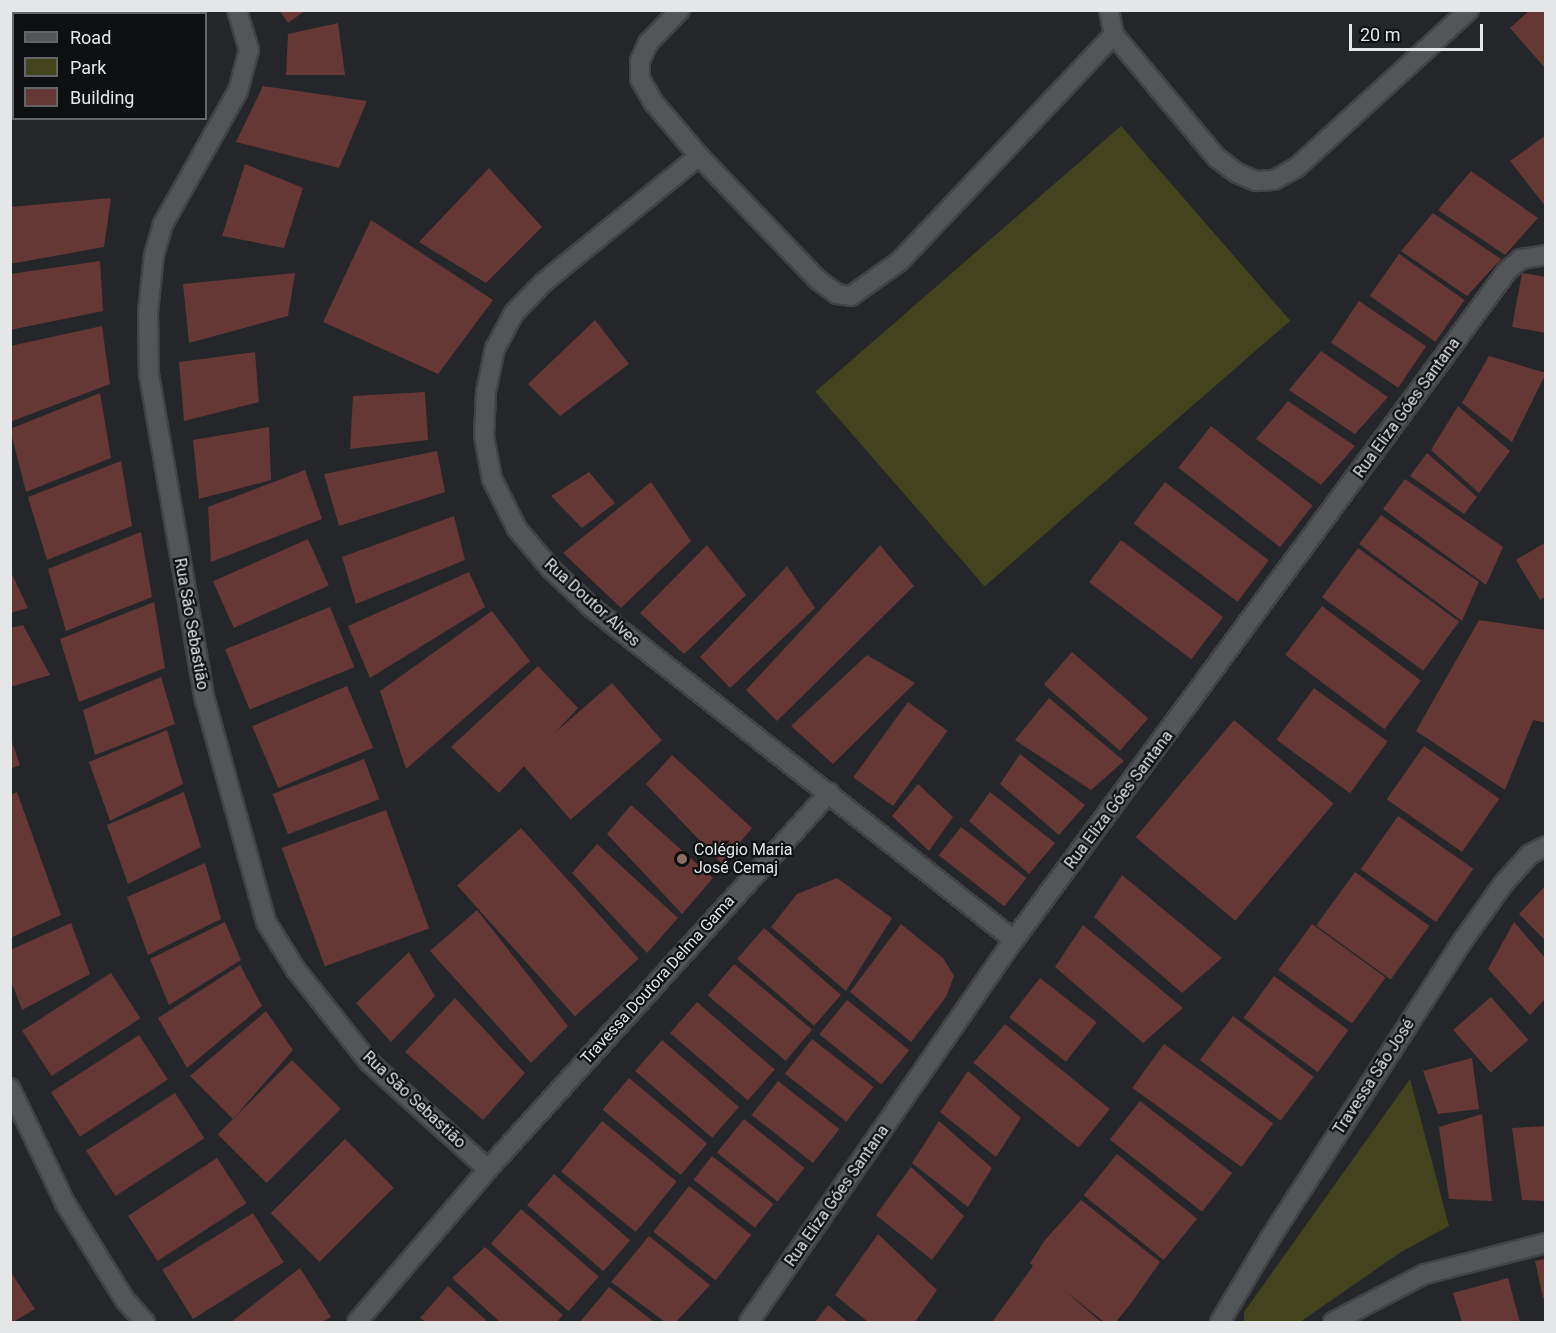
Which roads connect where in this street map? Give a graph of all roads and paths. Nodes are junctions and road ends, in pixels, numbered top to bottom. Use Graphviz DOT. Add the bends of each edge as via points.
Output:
graph roads {
  1 [pos="237,10"];
  2 [pos="681,10"];
  3 [pos="1109,10"];
  4 [pos="1469,10"];
  5 [pos="1114,35"];
  6 [pos="699,156"];
  7 [pos="1545,255"];
  8 [pos="829,793"];
  9 [pos="1545,846"];
  10 [pos="1014,940"];
  11 [pos="10,1089"];
  12 [pos="488,1169"];
  13 [pos="1545,1243"];
  14 [pos="144,1323"];
  15 [pos="357,1323"];
  16 [pos="749,1323"];
  17 [pos="1220,1323"];
  18 [pos="1333,1323"];
  1 -- 12 [label="street, Rua São Sebastião" via="249,50 237,91 163,224 154,255 148,312 149,374 205,700 266,922 296,970 369,1062"];
  2 -- 6 [label="street" via="648,43 640,61 640,79 654,103"];
  3 -- 5 [label="street"];
  4 -- 5 [label="street" via="1314,152 1274,180 1256,181 1217,158"];
  5 -- 6 [label="street" via="900,261 851,296 837,294 819,280"];
  6 -- 8 [label="street, Rua Doutor Alves" via="544,282 514,313 495,348 486,392 484,436 492,479 517,529 550,569 591,607"];
  7 -- 10 [label="street, Rua Eliza Góes Santana" via="1521,259 1497,284"];
  8 -- 10 [label="street, Rua Doutor Alves"];
  8 -- 12 [label="street, Travessa Doutora Delma Gama"];
  9 -- 17 [label="street, Travessa São José" via="1529,855 1503,883 1464,939 1269,1240"];
  10 -- 16 [label="street, Rua Eliza Góes Santana"];
  11 -- 14 [label="street" via="64,1203 125,1300"];
  12 -- 15 [label="street, Travessa Doutora Delma Gama"];
  13 -- 18 [label="street" via="1425,1274"];
}
